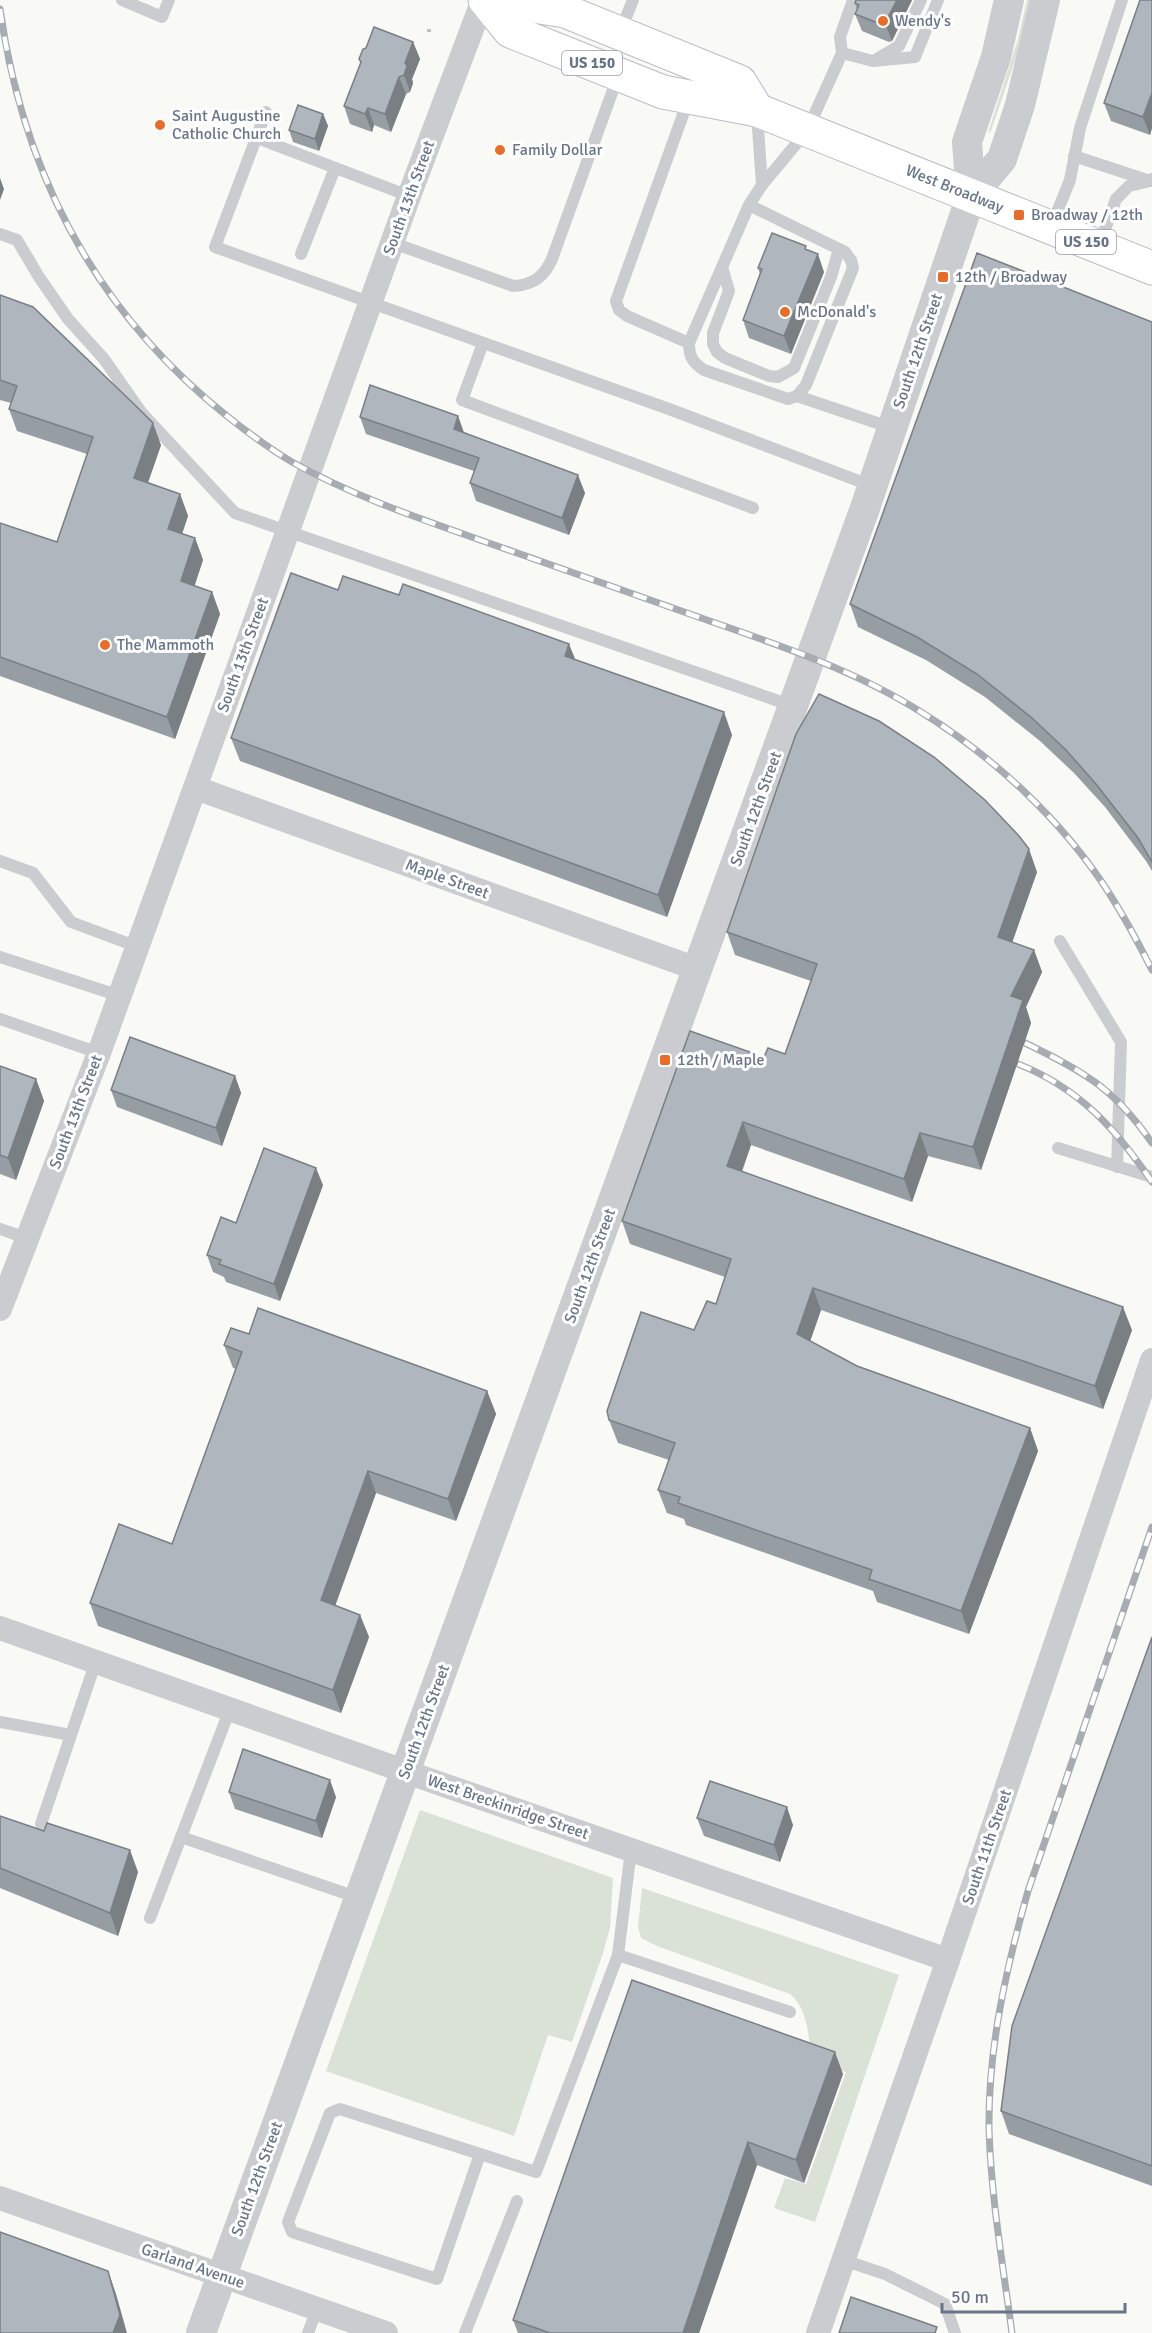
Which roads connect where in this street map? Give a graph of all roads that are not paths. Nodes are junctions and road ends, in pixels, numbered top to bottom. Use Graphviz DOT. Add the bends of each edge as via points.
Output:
graph roads {
  1 [pos="122,0"];
  2 [pos="169,0"];
  3 [pos="484,0"];
  4 [pos="494,0"];
  5 [pos="633,0"];
  6 [pos="853,0"];
  7 [pos="921,0"];
  8 [pos="938,0"];
  9 [pos="1009,0"];
  10 [pos="1045,0"];
  11 [pos="1122,0"];
  12 [pos="619,33"];
  13 [pos="842,52"];
  14 [pos="873,61"];
  15 [pos="618,74"];
  16 [pos="689,97"];
  17 [pos="756,110"];
  18 [pos="266,112"];
  19 [pos="807,131"];
  20 [pos="257,138"];
  21 [pos="1074,156"];
  22 [pos="335,168"];
  23 [pos="1151,180"];
  24 [pos="762,185"];
  25 [pos="409,196"];
  26 [pos="971,196"];
  27 [pos="749,206"];
  28 [pos="1051,227"];
  29 [pos="0,234"];
  30 [pos="393,243"];
  31 [pos="1098,247"];
  32 [pos="839,249"];
  33 [pos="301,254"];
  34 [pos="722,267"];
  35 [pos="1152,268"];
  36 [pos="370,304"];
  37 [pos="483,343"];
  38 [pos="689,343"];
  39 [pos="796,396"];
  40 [pos="892,428"];
  41 [pos="872,486"];
  42 [pos="753,508"];
  43 [pos="287,531"];
  44 [pos="793,706"];
  45 [pos="196,788"];
  46 [pos="0,861"];
  47 [pos="1060,941"];
  48 [pos="138,947"];
  49 [pos="0,957"];
  50 [pos="698,969"];
  51 [pos="120,996"];
  52 [pos="0,1019"];
  53 [pos="99,1053"];
  54 [pos="1058,1148"];
  55 [pos="1117,1167"];
  56 [pos="1152,1177"];
  57 [pos="0,1229"];
  58 [pos="26,1238"];
  59 [pos="0,1309"];
  60 [pos="1152,1360"];
  61 [pos="0,1628"];
  62 [pos="96,1661"];
  63 [pos="230,1709"];
  64 [pos="0,1722"];
  65 [pos="71,1735"];
  66 [pos="406,1771"];
  67 [pos="41,1824"];
  68 [pos="181,1837"];
  69 [pos="631,1850"];
  70 [pos="360,1898"];
  71 [pos="150,1918"];
  72 [pos="618,1955"];
  73 [pos="948,1960"];
  74 [pos="790,2012"];
  75 [pos="480,2154"];
  76 [pos="0,2199"];
  77 [pos="517,2201"];
  78 [pos="843,2260"];
  79 [pos="221,2275"];
  80 [pos="317,2309"];
  81 [pos="201,2333"];
  82 [pos="308,2333"];
  83 [pos="386,2333"];
  84 [pos="465,2333"];
  85 [pos="818,2333"];
  86 [pos="955,2333"];
  1 -- 2 [label="lane" via="162,17"];
  3 -- 15 [label="main road, West Broadway / US 150" via="510,31"];
  3 -- 25 [label="street, South 13th Street"];
  4 -- 12 [label="main road, US 150" via="565,11"];
  5 -- 12 [label="lane"];
  6 -- 13 [label="lane" via="840,37"];
  7 -- 14 [label="lane" via="900,46"];
  8 -- 14 [label="lane" via="915,57"];
  9 -- 26 [label="street" via="996,57 967,142"];
  10 -- 26 [label="street" via="1020,105 1002,159"];
  11 -- 21 [label="lane"];
  12 -- 17 [label="main road, US 150" via="740,82"];
  13 -- 14 [label="lane"];
  13 -- 19 [label="lane"];
  15 -- 16 [label="main road, West Broadway / US 150" via="663,92"];
  15 -- 30 [label="lane" via="552,259 540,278 513,286"];
  16 -- 17 [label="main road, West Broadway / US 150"];
  16 -- 38 [label="lane" via="616,301 627,316"];
  17 -- 19 [label="main road, West Broadway / US 150"];
  17 -- 24 [label="lane"];
  18 -- 20 [label="lane"];
  19 -- 24 [label="lane"];
  19 -- 26 [label="main road, West Broadway / US 150"];
  20 -- 22 [label="lane"];
  20 -- 36 [label="lane" via="215,248"];
  21 -- 23 [label="lane"];
  21 -- 28 [label="lane" via="1070,180"];
  22 -- 25 [label="lane"];
  22 -- 33 [label="lane"];
  23 -- 31 [label="lane" via="1129,186 1116,199"];
  24 -- 27 [label="lane"];
  25 -- 30 [label="street, South 13th Street"];
  26 -- 28 [label="main road, West Broadway / US 150"];
  26 -- 40 [label="street, South 12th Street"];
  27 -- 32 [label="lane"];
  27 -- 34 [label="lane"];
  28 -- 31 [label="main road, West Broadway / US 150"];
  29 -- 43 [label="lane" via="16,240 68,319 104,359 141,412 235,513"];
  30 -- 36 [label="street, South 13th Street"];
  31 -- 35 [label="main road, West Broadway / US 150"];
  32 -- 34 [label="lane" via="794,368 778,377 717,352 713,333 729,291"];
  32 -- 39 [label="lane" via="851,260 853,268 806,385"];
  34 -- 38 [label="lane"];
  36 -- 37 [label="lane"];
  36 -- 43 [label="street, South 13th Street"];
  37 -- 41 [label="lane" via="669,408"];
  37 -- 42 [label="lane" via="462,400"];
  38 -- 39 [label="lane" via="689,356 704,370 788,399"];
  39 -- 40 [label="lane"];
  40 -- 41 [label="street, South 12th Street"];
  41 -- 44 [label="street, South 12th Street"];
  43 -- 44 [label="lane"];
  43 -- 45 [label="street, South 13th Street"];
  44 -- 50 [label="street, South 12th Street"];
  45 -- 48 [label="street, South 13th Street"];
  45 -- 50 [label="street, Maple Street"];
  46 -- 48 [label="lane" via="33,873 71,922"];
  47 -- 55 [label="lane" via="1121,1042"];
  48 -- 51 [label="street, South 13th Street"];
  49 -- 51 [label="lane"];
  50 -- 66 [label="street, South 12th Street"];
  51 -- 53 [label="street, South 13th Street"];
  52 -- 53 [label="lane"];
  53 -- 58 [label="street, South 13th Street"];
  54 -- 55 [label="lane"];
  55 -- 56 [label="lane"];
  57 -- 58 [label="lane"];
  58 -- 59 [label="street, South 13th Street"];
  60 -- 73 [label="street, South 11th Street"];
  61 -- 62 [label="street, West Breckinridge Street"];
  62 -- 63 [label="street, West Breckinridge Street"];
  62 -- 65 [label="lane"];
  63 -- 66 [label="street, West Breckinridge Street"];
  63 -- 68 [label="lane"];
  64 -- 65 [label="lane"];
  65 -- 67 [label="lane"];
  66 -- 69 [label="street, West Breckinridge Street"];
  66 -- 70 [label="street, South 12th Street"];
  68 -- 70 [label="lane"];
  68 -- 71 [label="lane"];
  69 -- 72 [label="lane"];
  69 -- 73 [label="street, West Breckinridge Street"];
  70 -- 79 [label="street, South 12th Street"];
  72 -- 74 [label="lane"];
  72 -- 75 [label="lane" via="536,2172"];
  73 -- 78 [label="street, South 11th Street"];
  75 -- 75 [label="lane" via="340,2109 330,2113 288,2222 292,2232 437,2279"];
  76 -- 79 [label="street, Garland Avenue"];
  77 -- 84 [label="lane"];
  78 -- 85 [label="street, South 11th Street"];
  78 -- 86 [label="lane" via="885,2274 945,2304"];
  79 -- 80 [label="street, Garland Avenue"];
  79 -- 81 [label="street, South 12th Street"];
  80 -- 82 [label="lane"];
  80 -- 83 [label="street, Garland Avenue"];
}
